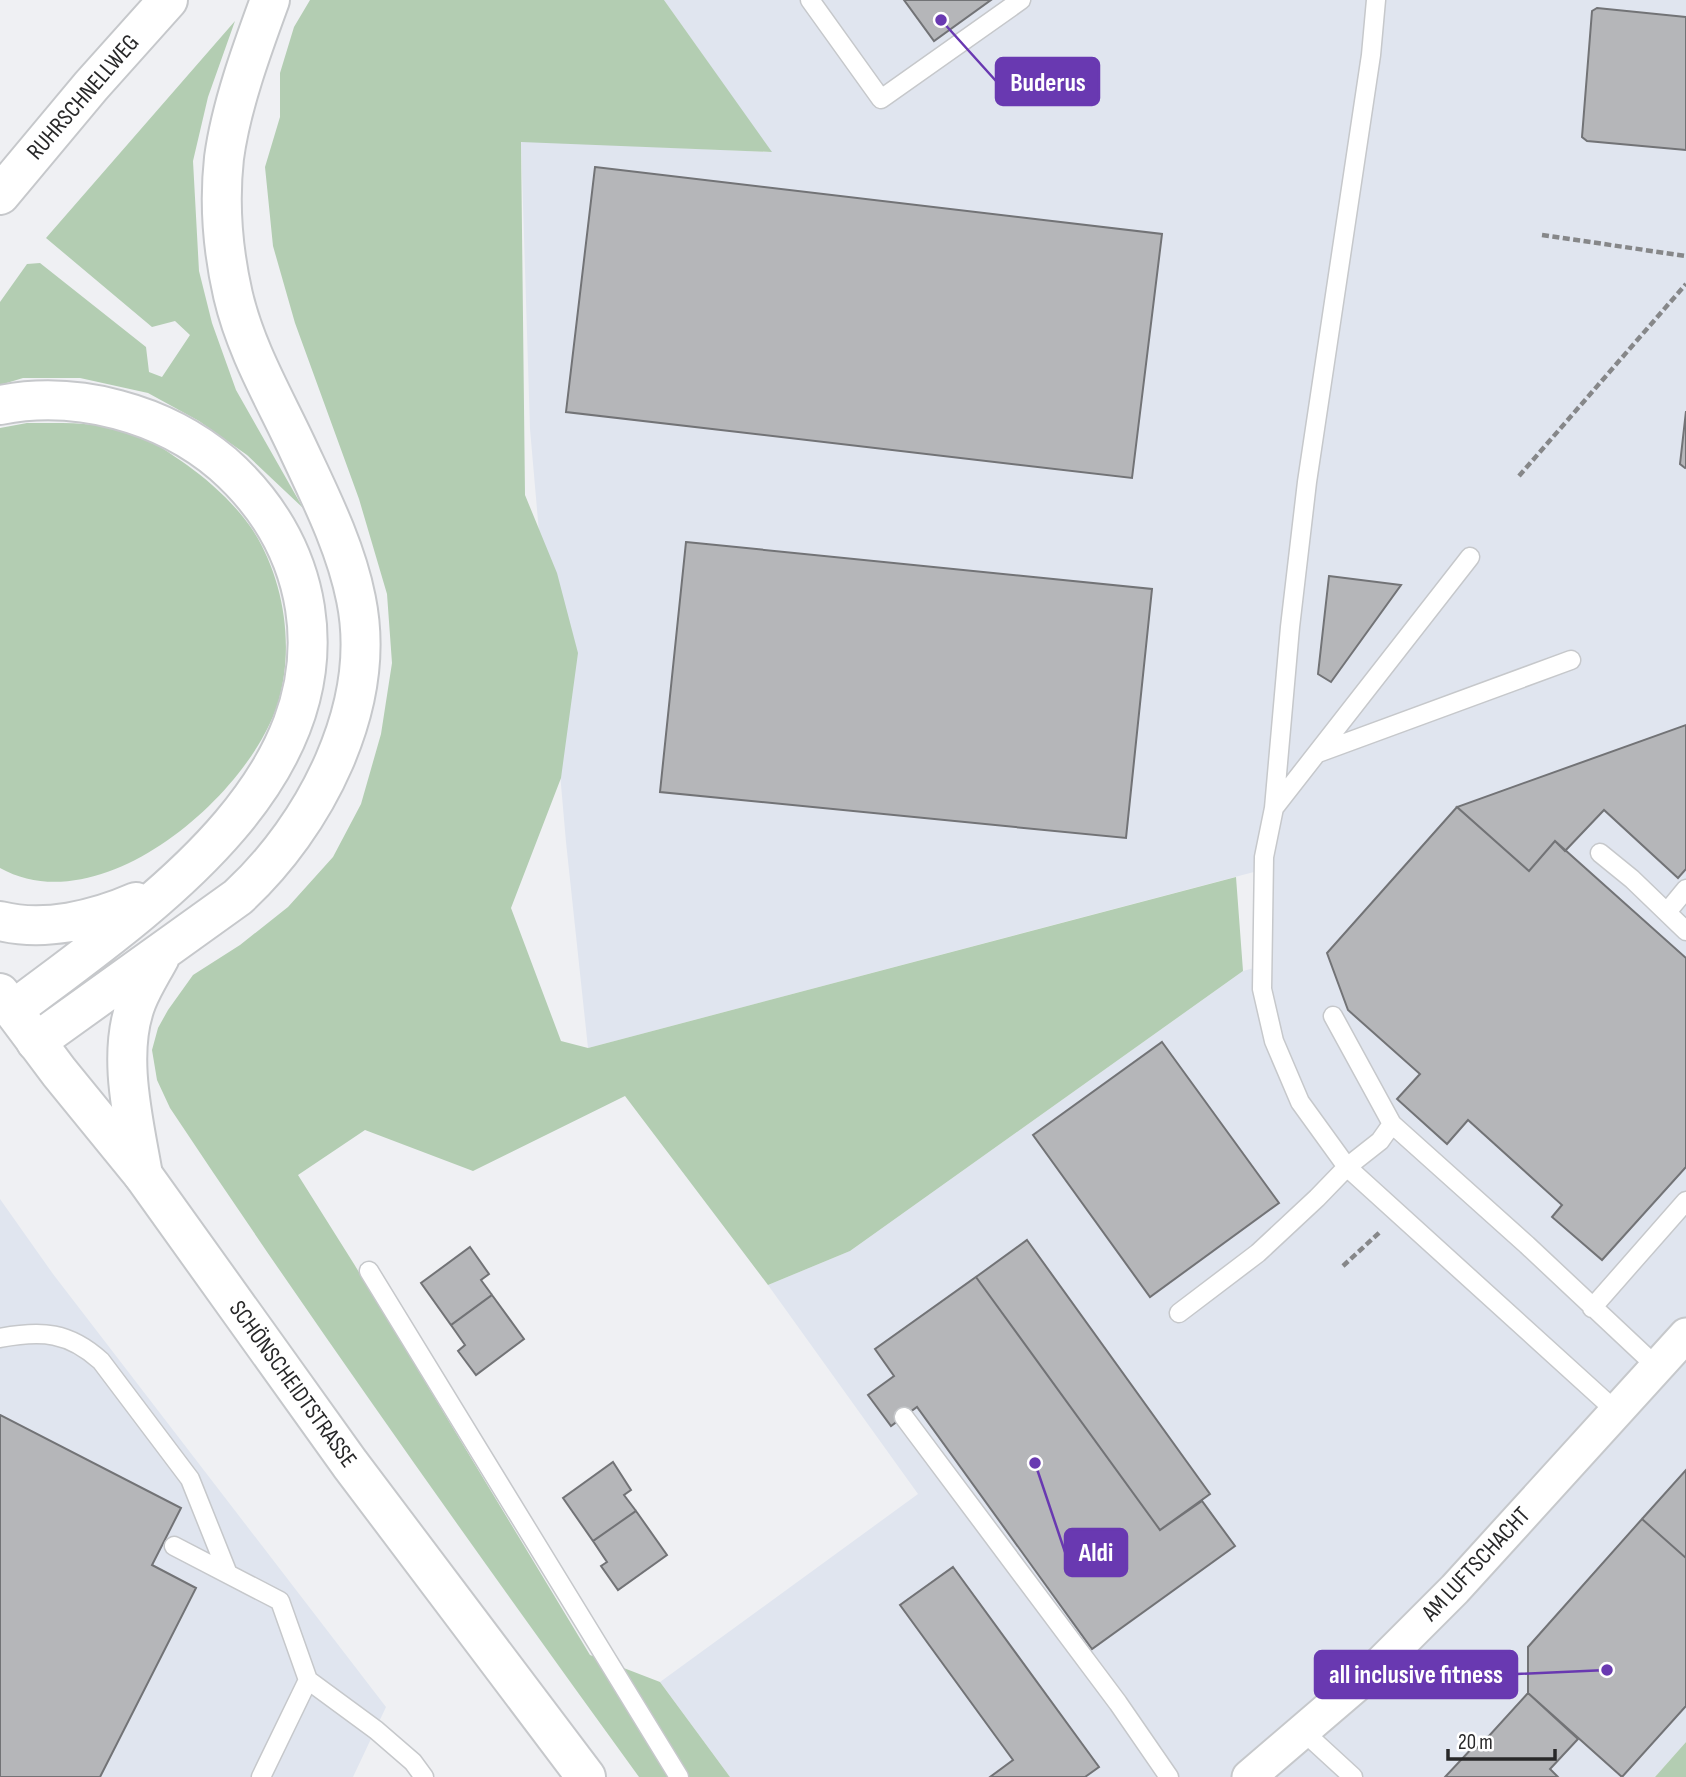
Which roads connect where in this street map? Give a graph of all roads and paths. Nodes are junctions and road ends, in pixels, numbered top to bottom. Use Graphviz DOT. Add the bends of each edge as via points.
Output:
graph roads {
  1 [pos="168,0"];
  2 [pos="270,0"];
  3 [pos="810,0"];
  4 [pos="1021,0"];
  5 [pos="1376,0"];
  6 [pos="0,195"];
  7 [pos="1542,235"];
  8 [pos="1686,256"];
  9 [pos="1686,284"];
  10 [pos="0,405"];
  11 [pos="1519,476"];
  12 [pos="1470,557"];
  13 [pos="1572,660"];
  14 [pos="1318,753"];
  15 [pos="1274,808"];
  16 [pos="1601,853"];
  17 [pos="173,885"];
  18 [pos="1686,889"];
  19 [pos="1667,912"];
  20 [pos="0,921"];
  21 [pos="1686,931"];
  22 [pos="163,952"];
  23 [pos="6,1001"];
  24 [pos="1333,1016"];
  25 [pos="36,1042"];
  26 [pos="1392,1124"];
  27 [pos="1348,1167"];
  28 [pos="143,1175"];
  29 [pos="1686,1201"];
  30 [pos="1376,1236"];
  31 [pos="1343,1266"];
  32 [pos="369,1271"];
  33 [pos="1592,1308"];
  34 [pos="1179,1313"];
  35 [pos="1686,1335"];
  36 [pos="0,1339"];
  37 [pos="1657,1367"];
  38 [pos="1617,1412"];
  39 [pos="904,1417"];
  40 [pos="174,1546"];
  41 [pos="228,1574"];
  42 [pos="308,1680"];
  43 [pos="1304,1732"];
  44 [pos="261,1777"];
  45 [pos="425,1777"];
  46 [pos="586,1777"];
  47 [pos="679,1777"];
  48 [pos="1169,1777"];
  49 [pos="1249,1777"];
  50 [pos="1353,1777"];
  1 -- 6 [label="main road, RUHRSCHNELLWEG"];
  2 -- 22 [label="main road" via="225,155 221,194 228,263 245,336 349,571 359,621 357,681 335,762 297,830 238,897"];
  3 -- 4 [label="lane" via="881,99"];
  5 -- 15 [label="lane" via="1307,482"];
  7 -- 8 [label="path"];
  9 -- 11 [label="path"];
  10 -- 17 [label="main road" via="26,401 88,404 151,420 181,434 207,451 255,497 292,557 303,593 309,653 297,713 268,773 240,815"];
  12 -- 14 [label="lane"];
  13 -- 14 [label="lane"];
  14 -- 15 [label="lane"];
  15 -- 27 [label="lane" via="1264,857 1262,989 1274,1041 1300,1102"];
  16 -- 19 [label="lane"];
  17 -- 20 [label="main road" via="93,918 38,924"];
  17 -- 23 [label="main road"];
  18 -- 19 [label="lane"];
  19 -- 21 [label="lane"];
  22 -- 25 [label="main road"];
  22 -- 28 [label="main road" via="136,1003 129,1039 129,1092"];
  23 -- 25 [label="main road, SCHÖNSCHEIDTSTRASSE"];
  24 -- 26 [label="lane"];
  25 -- 28 [label="main road, SCHÖNSCHEIDTSTRASSE"];
  26 -- 27 [label="lane"];
  26 -- 33 [label="lane"];
  27 -- 34 [label="lane" via="1258,1253"];
  27 -- 38 [label="lane"];
  28 -- 46 [label="main road, SCHÖNSCHEIDTSTRASSE" via="404,1537"];
  29 -- 33 [label="lane"];
  30 -- 31 [label="path"];
  32 -- 47 [label="lane"];
  33 -- 37 [label="lane"];
  35 -- 37 [label="street, AM LUFTSCHACHT"];
  36 -- 41 [label="lane" via="53,1334 86,1348 102,1361 190,1479"];
  37 -- 38 [label="street, AM LUFTSCHACHT"];
  38 -- 43 [label="street, AM LUFTSCHACHT" via="1455,1589"];
  39 -- 48 [label="lane"];
  40 -- 41 [label="lane"];
  41 -- 42 [label="lane" via="280,1601"];
  42 -- 44 [label="lane"];
  42 -- 45 [label="lane" via="376,1730"];
  43 -- 49 [label="street, AM LUFTSCHACHT"];
  43 -- 50 [label="lane"];
}
